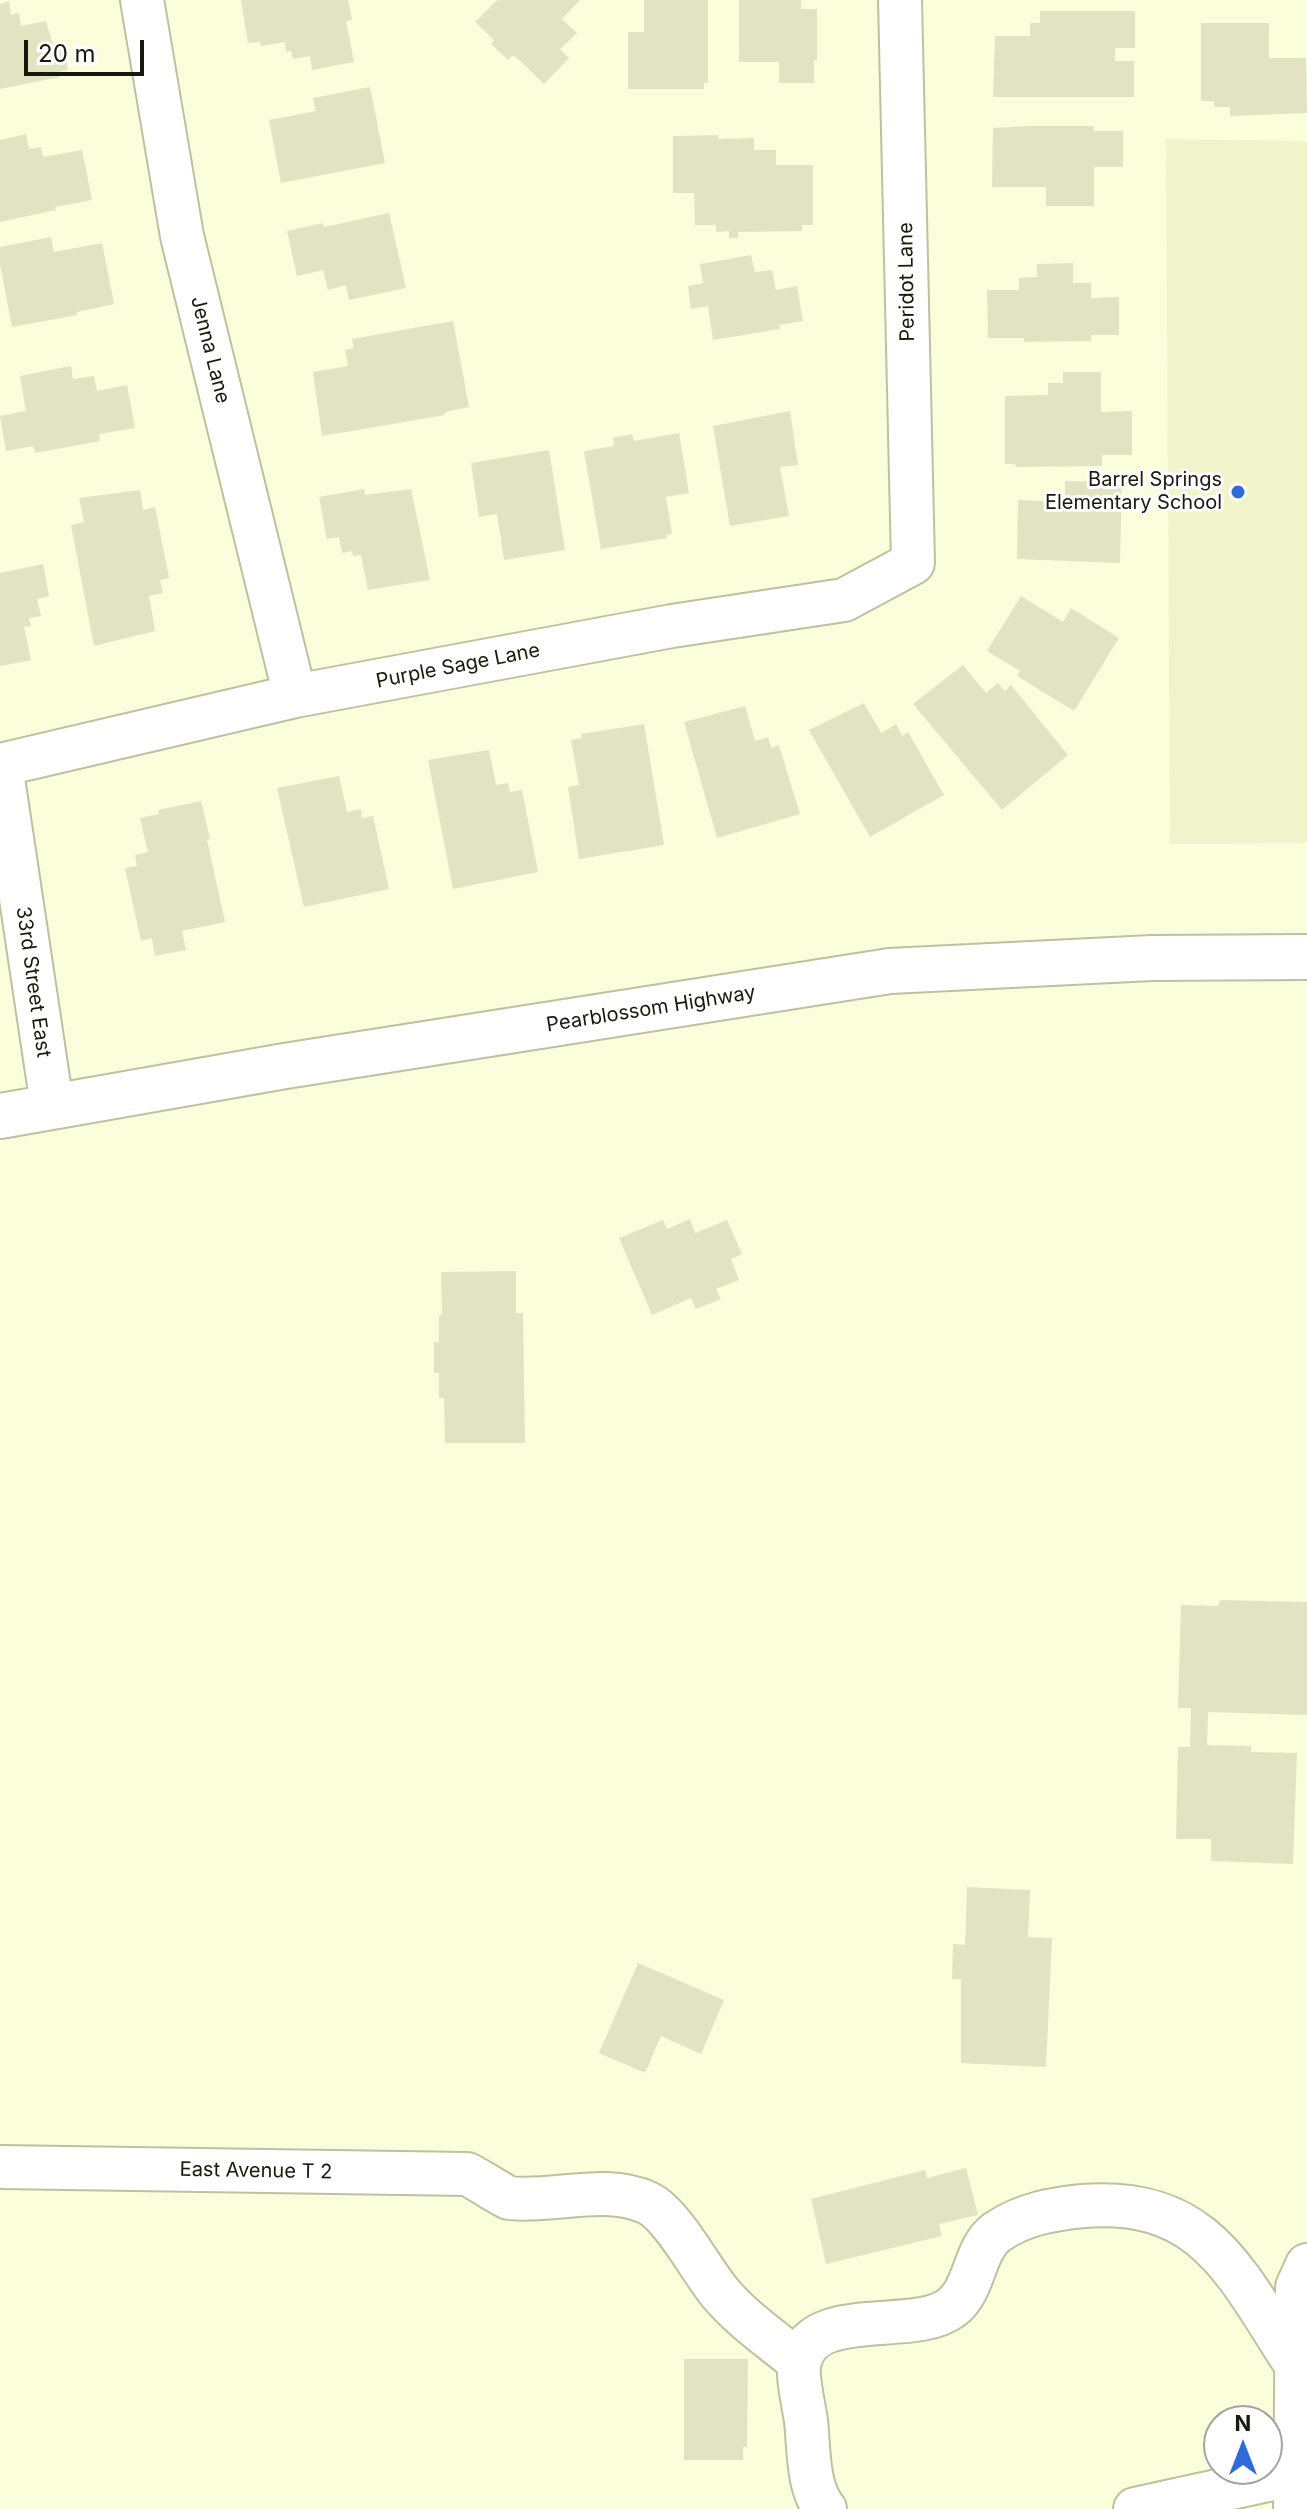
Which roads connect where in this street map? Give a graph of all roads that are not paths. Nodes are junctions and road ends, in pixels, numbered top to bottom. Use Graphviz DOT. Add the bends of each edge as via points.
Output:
graph roads {
  1 [pos="142,0"];
  2 [pos="900,0"];
  3 [pos="913,563"];
  4 [pos="295,696"];
  5 [pos="0,765"];
  6 [pos="1307,957"];
  7 [pos="52,1105"];
  8 [pos="0,1116"];
  9 [pos="0,2167"];
  10 [pos="1307,2265"];
  11 [pos="799,2362"];
  12 [pos="1296,2365"];
  13 [pos="1295,2491"];
  14 [pos="825,2509"];
  15 [pos="1135,2509"];
  1 -- 4 [label="street, Jenna Lane" via="182,236"];
  2 -- 3 [label="street, Peridot Lane"];
  3 -- 4 [label="street, Purple Sage Lane" via="844,600 672,626"];
  4 -- 5 [label="street, Purple Sage Lane"];
  5 -- 7 [label="street, 33rd Street East"];
  6 -- 7 [label="main road, Pearblossom Highway" via="1152,958 890,971"];
  7 -- 8 [label="main road, Pearblossom Highway"];
  9 -- 11 [label="street, East Avenue T 2" via="467,2174 505,2198 628,2196 652,2205 721,2294"];
  10 -- 12 [label="street" via="1297,2287"];
  11 -- 12 [label="street" via="810,2340 825,2332 922,2320 950,2310 965,2295 995,2233 1025,2217 1103,2205 1171,2217 1204,2238 1228,2263"];
  11 -- 14 [label="street" via="813,2481"];
  12 -- 13 [label="street"];
  13 -- 15 [label="street"];
}
